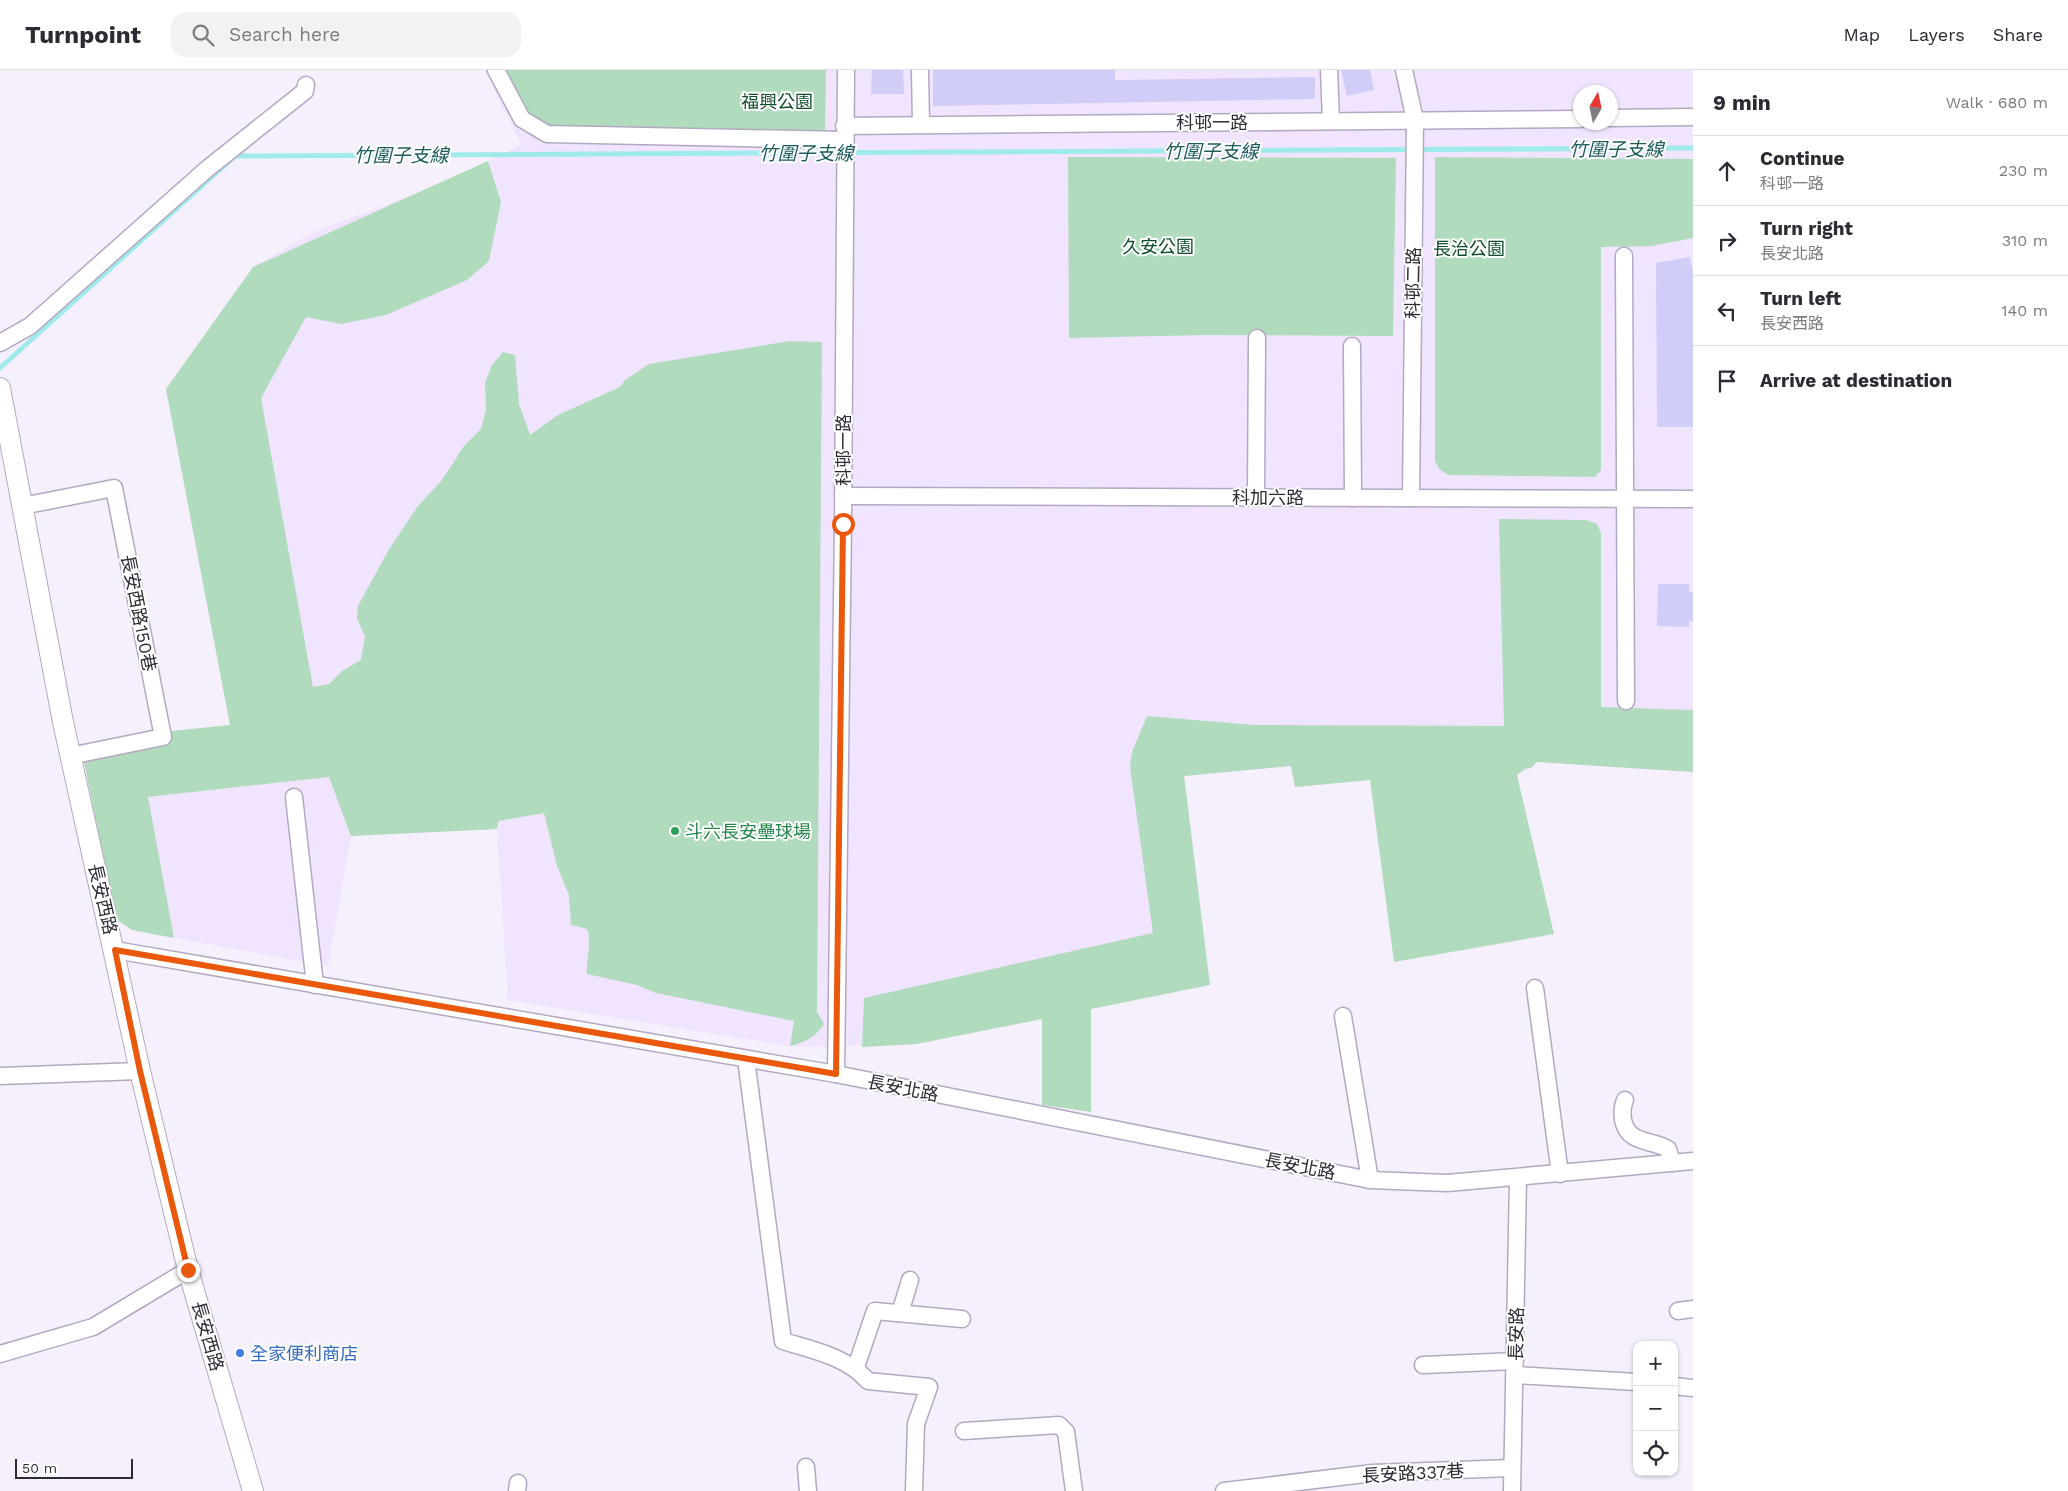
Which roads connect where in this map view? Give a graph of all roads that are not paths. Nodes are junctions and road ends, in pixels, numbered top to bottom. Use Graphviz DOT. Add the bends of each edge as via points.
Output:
graph roads {
  1 [pos="496,70"];
  2 [pos="846,70"];
  3 [pos="920,70"];
  4 [pos="1329,70"];
  5 [pos="1404,70"];
  6 [pos="306,85"];
  7 [pos="1693,117"];
  8 [pos="1618,118"];
  9 [pos="1573,119"];
  10 [pos="1415,120"];
  11 [pos="1331,121"];
  12 [pos="921,124"];
  13 [pos="844,133"];
  14 [pos="1624,256"];
  15 [pos="1256,338"];
  16 [pos="0,343"];
  17 [pos="1352,346"];
  18 [pos="0,388"];
  19 [pos="843,496"];
  20 [pos="1256,497"];
  21 [pos="1353,498"];
  22 [pos="1411,498"];
  23 [pos="1625,499"];
  24 [pos="1693,499"];
  25 [pos="22,506"];
  26 [pos="1626,701"];
  27 [pos="70,756"];
  28 [pos="294,796"];
  29 [pos="115,950"];
  30 [pos="315,984"];
  31 [pos="1535,988"];
  32 [pos="1344,1016"];
  33 [pos="746,1059"];
  34 [pos="140,1071"];
  35 [pos="836,1074"];
  36 [pos="0,1076"];
  37 [pos="1625,1100"];
  38 [pos="1693,1161"];
  39 [pos="1672,1163"];
  40 [pos="1560,1174"];
  41 [pos="1518,1178"];
  42 [pos="1370,1180"];
  43 [pos="188,1270"];
  44 [pos="910,1280"];
  45 [pos="900,1313"];
  46 [pos="962,1319"];
  47 [pos="0,1354"];
  48 [pos="1423,1365"];
  49 [pos="856,1367"];
  50 [pos="1515,1368"];
  51 [pos="1633,1382"];
  52 [pos="1678,1386"];
  53 [pos="1693,1388"];
  54 [pos="964,1431"];
  55 [pos="806,1468"];
  56 [pos="1512,1468"];
  57 [pos="253,1491"];
  58 [pos="808,1491"];
  59 [pos="914,1491"];
  60 [pos="1074,1491"];
  61 [pos="1224,1491"];
  62 [pos="1512,1491"];
  1 -- 13 [label="street" via="522,119 547,134"];
  2 -- 13 [label="street, 科邨一路"];
  3 -- 12 [label="street"];
  4 -- 11 [label="street"];
  5 -- 10 [label="street, 科邨二路"];
  6 -- 16 [label="street" via="305,91 207,169 30,326"];
  7 -- 8 [label="street"];
  9 -- 10 [label="street, 科邨一路"];
  10 -- 11 [label="street, 科邨一路"];
  10 -- 22 [label="street, 科邨二路"];
  11 -- 12 [label="street, 科邨一路"];
  12 -- 13 [label="street, 科邨一路"];
  13 -- 19 [label="street, 科邨一路"];
  14 -- 23 [label="street"];
  15 -- 20 [label="street"];
  17 -- 21 [label="street"];
  18 -- 25 [label="main road, 長安西路"];
  19 -- 20 [label="street, 科加六路"];
  19 -- 35 [label="street, 科邨一路"];
  20 -- 21 [label="street, 科加六路"];
  21 -- 22 [label="street, 科加六路"];
  22 -- 23 [label="street, 科加六路"];
  23 -- 24 [label="street, 科加六路"];
  23 -- 26 [label="street"];
  25 -- 27 [label="main road, 長安西路"];
  25 -- 27 [label="street, 長安西路150巷" via="114,488 163,737"];
  27 -- 29 [label="main road, 長安西路"];
  28 -- 30 [label="street"];
  29 -- 30 [label="street, 長安北路"];
  29 -- 34 [label="main road, 長安西路"];
  30 -- 33 [label="street, 長安北路"];
  31 -- 40 [label="street"];
  32 -- 42 [label="street"];
  33 -- 35 [label="street, 長安北路"];
  33 -- 49 [label="street" via="783,1341"];
  34 -- 36 [label="street"];
  34 -- 43 [label="main road, 長安西路"];
  35 -- 42 [label="street, 長安北路"];
  37 -- 39 [label="street" via="1623,1116 1630,1136 1668,1149"];
  38 -- 39 [label="street, 長安北路"];
  39 -- 40 [label="street, 長安北路"];
  40 -- 41 [label="street, 長安北路"];
  41 -- 42 [label="street, 長安北路" via="1447,1183"];
  41 -- 50 [label="street, 長安路"];
  43 -- 47 [label="street" via="93,1327"];
  43 -- 57 [label="main road, 長安西路"];
  44 -- 45 [label="street"];
  45 -- 46 [label="street"];
  45 -- 49 [label="street" via="876,1311"];
  48 -- 50 [label="street"];
  49 -- 59 [label="street" via="868,1380 929,1387 916,1424"];
  50 -- 51 [label="street"];
  50 -- 56 [label="street, 長安路"];
  52 -- 53 [label="street"];
  54 -- 60 [label="street" via="1059,1425 1066,1432"];
  55 -- 58 [label="street"];
  56 -- 61 [label="street, 長安路337巷" via="1373,1473"];
  56 -- 62 [label="street, 長安路"];
}
